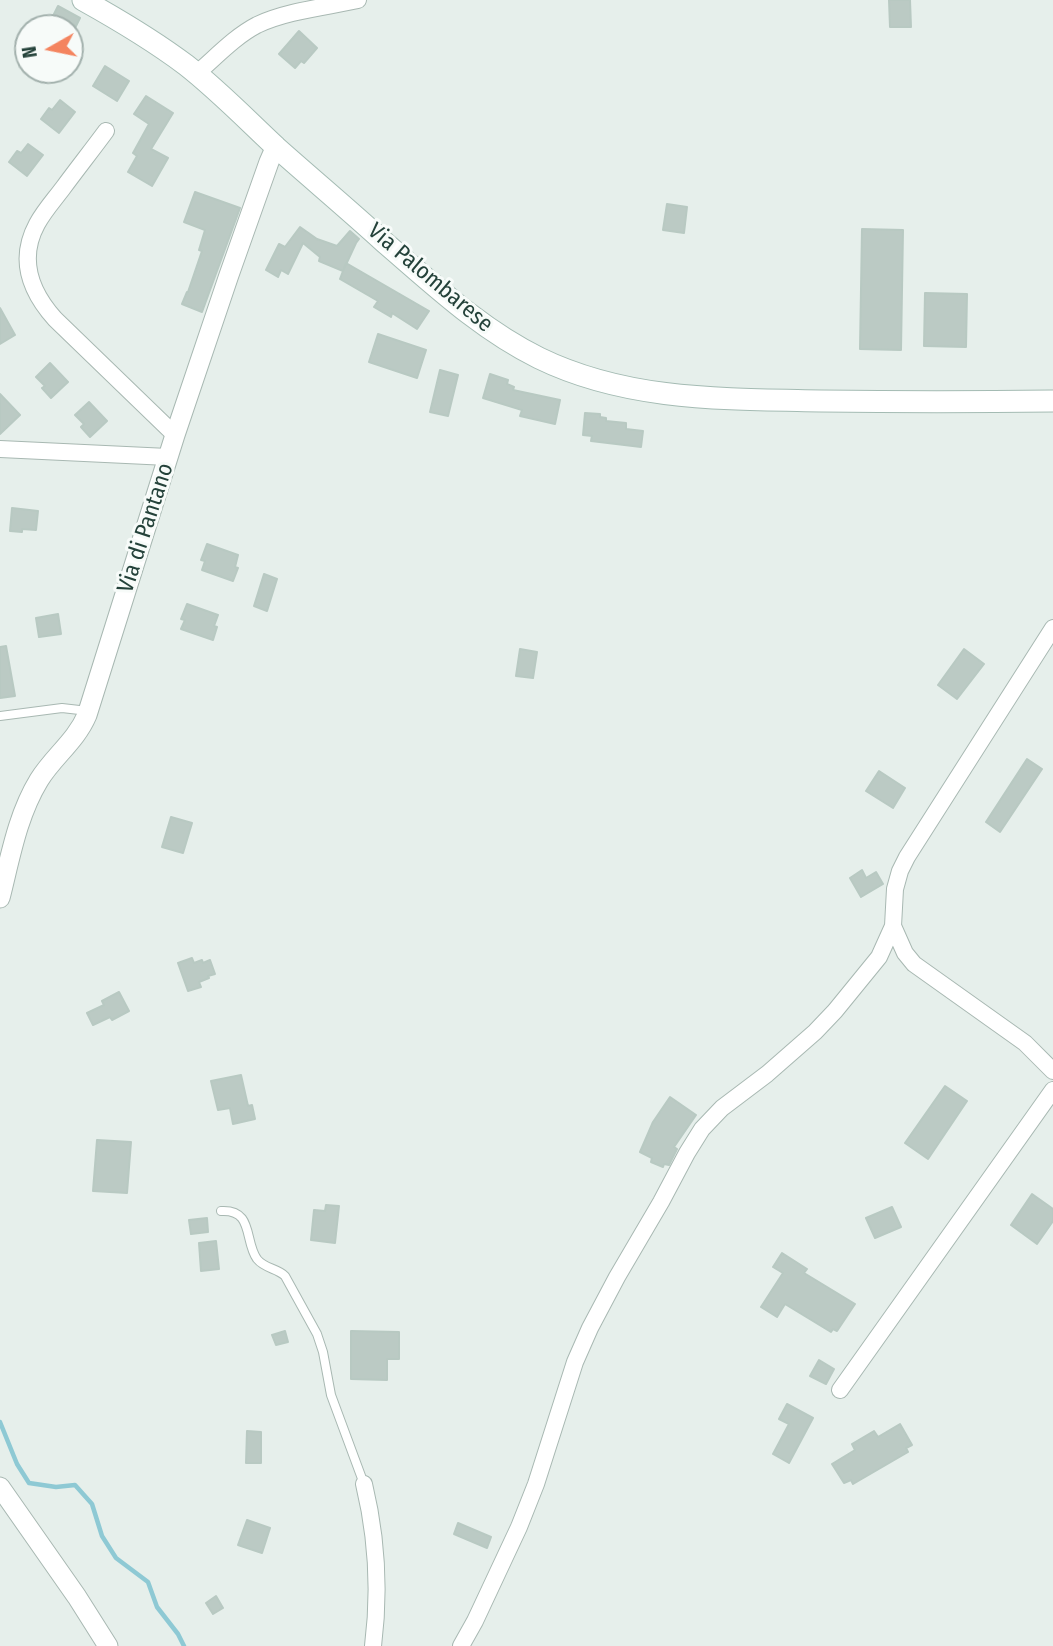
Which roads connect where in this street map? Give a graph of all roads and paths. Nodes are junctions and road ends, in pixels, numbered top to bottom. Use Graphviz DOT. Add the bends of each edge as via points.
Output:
graph roads {
  1 [pos="83,0"];
  2 [pos="358,0"];
  3 [pos="196,74"];
  4 [pos="106,131"];
  5 [pos="276,146"];
  6 [pos="1053,401"];
  7 [pos="175,435"];
  8 [pos="0,449"];
  9 [pos="168,457"];
  10 [pos="1053,628"];
  11 [pos="88,711"];
  12 [pos="0,716"];
  13 [pos="0,898"];
  14 [pos="893,926"];
  15 [pos="1053,1071"];
  16 [pos="1053,1090"];
  17 [pos="221,1211"];
  18 [pos="841,1390"];
  19 [pos="364,1484"];
  20 [pos="0,1487"];
  21 [pos="108,1646"];
  22 [pos="373,1646"];
  23 [pos="461,1646"];
  1 -- 3 [label="main road, Via Palombarese"];
  2 -- 3 [label="street" via="257,25"];
  3 -- 5 [label="main road, Via Palombarese"];
  4 -- 7 [label="street" via="37,224 29,247 30,277 55,319"];
  5 -- 6 [label="main road, Via Palombarese" via="471,315 538,357 587,378 649,392 727,399"];
  5 -- 7 [label="street, Via di Pantano"];
  7 -- 9 [label="street, Via di Pantano"];
  8 -- 9 [label="street"];
  9 -- 11 [label="street, Via di Pantano"];
  10 -- 14 [label="street" via="907,857 895,889"];
  11 -- 12 [label="lane" via="62,708"];
  11 -- 13 [label="street, Via di Pantano" via="29,799"];
  14 -- 15 [label="street" via="914,964 1025,1042"];
  14 -- 23 [label="street" via="876,961 828,1019 722,1108 692,1143 584,1340 524,1516"];
  16 -- 18 [label="street"];
  17 -- 19 [label="lane" via="240,1216 257,1259 285,1276 312,1323 331,1395"];
  19 -- 22 [label="street" via="377,1568"];
  20 -- 21 [label="street"];
}
